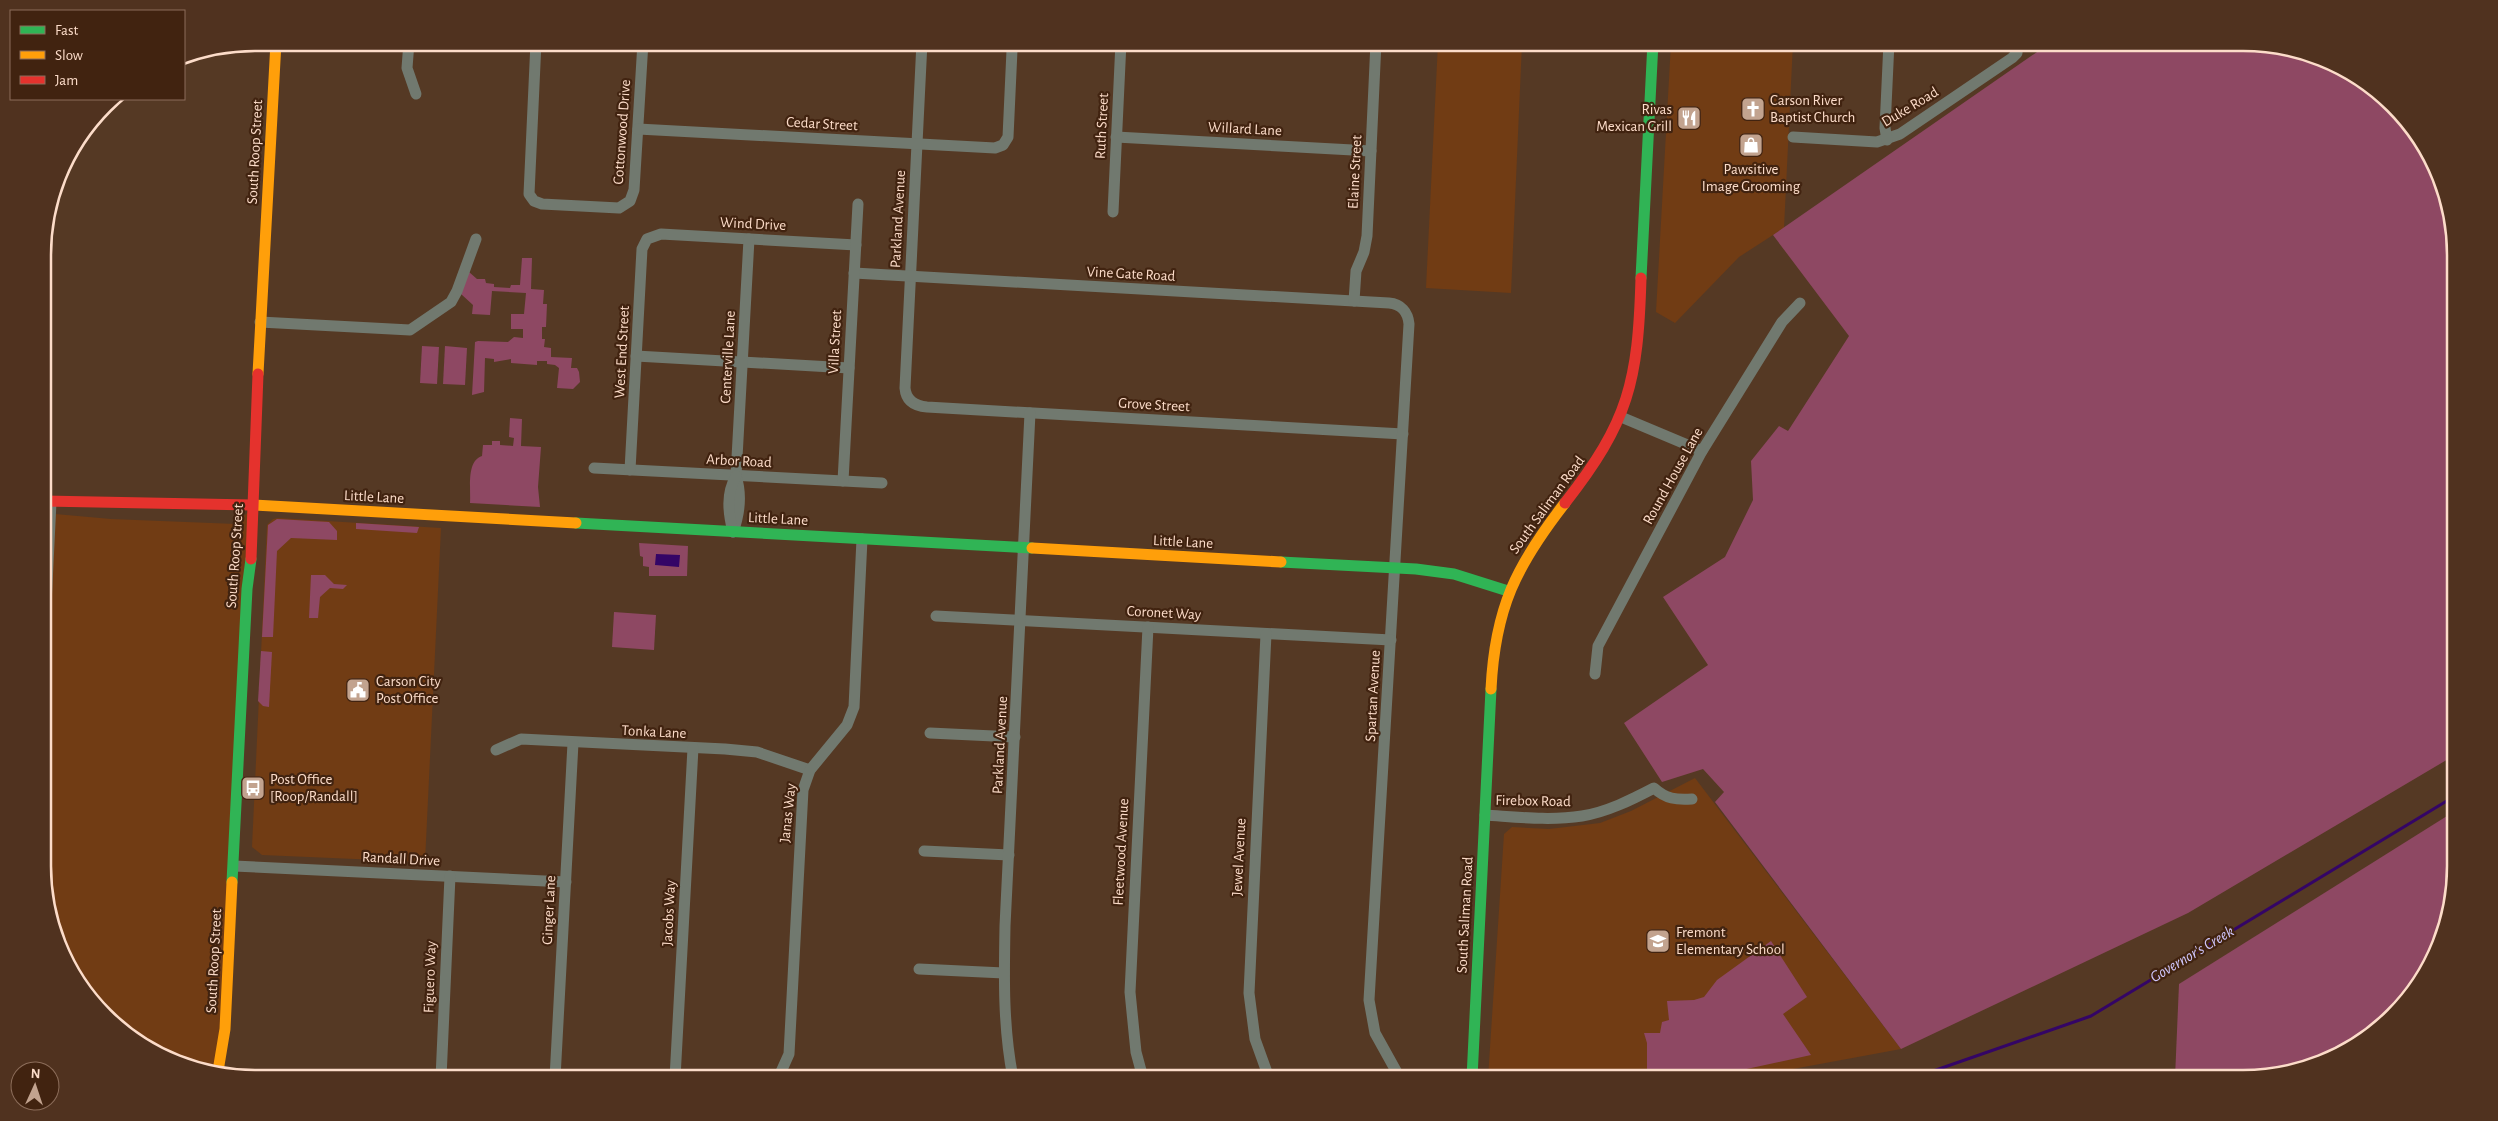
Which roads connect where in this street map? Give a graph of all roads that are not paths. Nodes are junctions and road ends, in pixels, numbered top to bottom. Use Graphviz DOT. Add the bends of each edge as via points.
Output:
graph roads {
  1 [pos="275,51"];
  2 [pos="408,51"];
  3 [pos="536,51"];
  4 [pos="642,51"];
  5 [pos="922,51"];
  6 [pos="1012,51"];
  7 [pos="1121,51"];
  8 [pos="1376,51"];
  9 [pos="1653,51"];
  10 [pos="1889,51"];
  11 [pos="2017,51"];
  12 [pos="416,94"];
  13 [pos="638,130"];
  14 [pos="1116,137"];
  15 [pos="1793,137"];
  16 [pos="1887,140"];
  17 [pos="918,144"];
  18 [pos="1371,151"];
  19 [pos="858,204"];
  20 [pos="1113,212"];
  21 [pos="650,237"];
  22 [pos="476,239"];
  23 [pos="749,239"];
  24 [pos="856,245"];
  25 [pos="854,273"];
  26 [pos="910,277"];
  27 [pos="1354,301"];
  28 [pos="1800,303"];
  29 [pos="1404,310"];
  30 [pos="260,322"];
  31 [pos="636,356"];
  32 [pos="742,362"];
  33 [pos="849,368"];
  34 [pos="906,396"];
  35 [pos="1030,413"];
  36 [pos="1621,417"];
  37 [pos="1403,434"];
  38 [pos="1702,451"];
  39 [pos="594,468"];
  40 [pos="630,470"];
  41 [pos="736,476"];
  42 [pos="842,481"];
  43 [pos="882,483"];
  44 [pos="51,501"];
  45 [pos="255,505"];
  46 [pos="733,532"];
  47 [pos="862,539"];
  48 [pos="1024,548"];
  49 [pos="1395,568"];
  50 [pos="1508,592"];
  51 [pos="936,616"];
  52 [pos="1021,620"];
  53 [pos="1148,627"];
  54 [pos="1266,634"];
  55 [pos="1391,640"];
  56 [pos="1595,674"];
  57 [pos="930,733"];
  58 [pos="1016,737"];
  59 [pos="573,743"];
  60 [pos="693,748"];
  61 [pos="496,750"];
  62 [pos="810,770"];
  63 [pos="1692,799"];
  64 [pos="1485,815"];
  65 [pos="924,850"];
  66 [pos="1009,856"];
  67 [pos="234,866"];
  68 [pos="450,876"];
  69 [pos="566,882"];
  70 [pos="919,969"];
  71 [pos="1004,973"];
  72 [pos="219,1067"];
  73 [pos="441,1070"];
  74 [pos="555,1070"];
  75 [pos="675,1070"];
  76 [pos="781,1070"];
  77 [pos="1011,1070"];
  78 [pos="1141,1070"];
  79 [pos="1266,1070"];
  80 [pos="1396,1070"];
  81 [pos="1472,1070"];
  1 -- 30 [label="street, South Roop Street"];
  2 -- 12 [label="street" via="407,68"];
  3 -- 13 [label="street, Cottonwood Drive" via="529,194 534,201 619,208 630,201 634,190"];
  4 -- 13 [label="street, Cottonwood Drive"];
  5 -- 17 [label="street, Parkland Avenue"];
  6 -- 17 [label="street, Cedar Street" via="1008,137 1003,145 995,148"];
  7 -- 14 [label="street, Ruth Street"];
  8 -- 18 [label="street, Elaine Street"];
  9 -- 36 [label="street, South Saliman Road" via="1638,351"];
  10 -- 16 [label="street"];
  11 -- 16 [label="street, Duke Road" via="2012,58"];
  13 -- 17 [label="street, Cedar Street"];
  14 -- 18 [label="street, Willard Lane"];
  14 -- 20 [label="street, Ruth Street"];
  15 -- 16 [label="street, Duke Road"];
  17 -- 26 [label="street, Parkland Avenue"];
  18 -- 27 [label="street, Elaine Street" via="1366,243 1356,271"];
  19 -- 24 [label="street, Villa Street"];
  21 -- 23 [label="street, Wind Drive" via="661,234"];
  21 -- 31 [label="street, West End Street" via="642,249"];
  22 -- 30 [label="street" via="451,302 410,330"];
  23 -- 24 [label="street, Wind Drive"];
  23 -- 32 [label="street, Centerville Lane"];
  24 -- 25 [label="street, Villa Street"];
  25 -- 26 [label="street, Vine Gate Road"];
  25 -- 33 [label="street, Villa Street"];
  26 -- 27 [label="street, Vine Gate Road"];
  26 -- 34 [label="street, Parkland Avenue"];
  27 -- 29 [label="street, Vine Gate Road" via="1393,303"];
  28 -- 38 [label="street, Round House Lane" via="1782,322"];
  29 -- 37 [label="street, Spartan Avenue" via="1409,324"];
  30 -- 45 [label="street, South Roop Street"];
  31 -- 32 [label="street"];
  31 -- 40 [label="street, West End Street"];
  32 -- 33 [label="street"];
  32 -- 41 [label="street, Centerville Lane"];
  33 -- 42 [label="street, Villa Street"];
  34 -- 35 [label="street, Grove Street" via="915,405 926,407"];
  35 -- 37 [label="street, Grove Street"];
  35 -- 48 [label="street, Parkland Avenue"];
  36 -- 38 [label="street"];
  36 -- 50 [label="street, South Saliman Road" via="1601,456 1530,550"];
  37 -- 49 [label="street, Spartan Avenue"];
  38 -- 56 [label="street, Round House Lane" via="1598,646"];
  39 -- 40 [label="street, Arbor Road"];
  40 -- 41 [label="street, Arbor Road"];
  41 -- 42 [label="street, Arbor Road"];
  41 -- 46 [label="street, Centerville Lane" via="740,489 739,515"];
  42 -- 43 [label="street, Arbor Road"];
  44 -- 45 [label="street, Little Lane"];
  45 -- 46 [label="street, Little Lane"];
  45 -- 67 [label="street, South Roop Street" via="247,589"];
  46 -- 47 [label="street, Little Lane"];
  47 -- 48 [label="street, Little Lane"];
  47 -- 62 [label="street, Janas Way" via="854,707 847,726"];
  48 -- 49 [label="street, Little Lane"];
  48 -- 52 [label="street, Parkland Avenue"];
  49 -- 50 [label="street, Little Lane" via="1454,574"];
  49 -- 55 [label="street, Spartan Avenue"];
  50 -- 64 [label="street, South Saliman Road" via="1498,625 1494,656"];
  51 -- 52 [label="street, Coronet Way"];
  52 -- 53 [label="street, Coronet Way"];
  52 -- 58 [label="street, Parkland Avenue"];
  53 -- 54 [label="street, Coronet Way"];
  53 -- 78 [label="street, Fleetwood Avenue" via="1130,992"];
  54 -- 55 [label="street, Coronet Way"];
  54 -- 79 [label="street, Jewel Avenue" via="1249,993 1255,1039"];
  55 -- 80 [label="street, Spartan Avenue" via="1368,1000 1375,1033"];
  57 -- 58 [label="street"];
  58 -- 66 [label="street, Parkland Avenue"];
  59 -- 60 [label="street, Tonka Lane"];
  59 -- 61 [label="street, Tonka Lane" via="521,739"];
  59 -- 69 [label="street, Ginger Lane"];
  60 -- 62 [label="street, Tonka Lane" via="757,752"];
  60 -- 75 [label="street, Jacobs Way"];
  62 -- 76 [label="street, Janas Way" via="803,790 789,1054"];
  63 -- 64 [label="street, Firebox Road" via="1674,800 1654,788 1633,799 1583,816"];
  64 -- 81 [label="street, South Saliman Road"];
  65 -- 66 [label="street"];
  66 -- 71 [label="street, Parkland Avenue"];
  67 -- 68 [label="street, Randall Drive"];
  67 -- 72 [label="street, South Roop Street" via="225,1029"];
  68 -- 69 [label="street, Randall Drive"];
  68 -- 73 [label="street, Figuero Way"];
  69 -- 74 [label="street, Ginger Lane"];
  70 -- 71 [label="street"];
  71 -- 77 [label="street, Parkland Avenue" via="1006,1038"];
}
